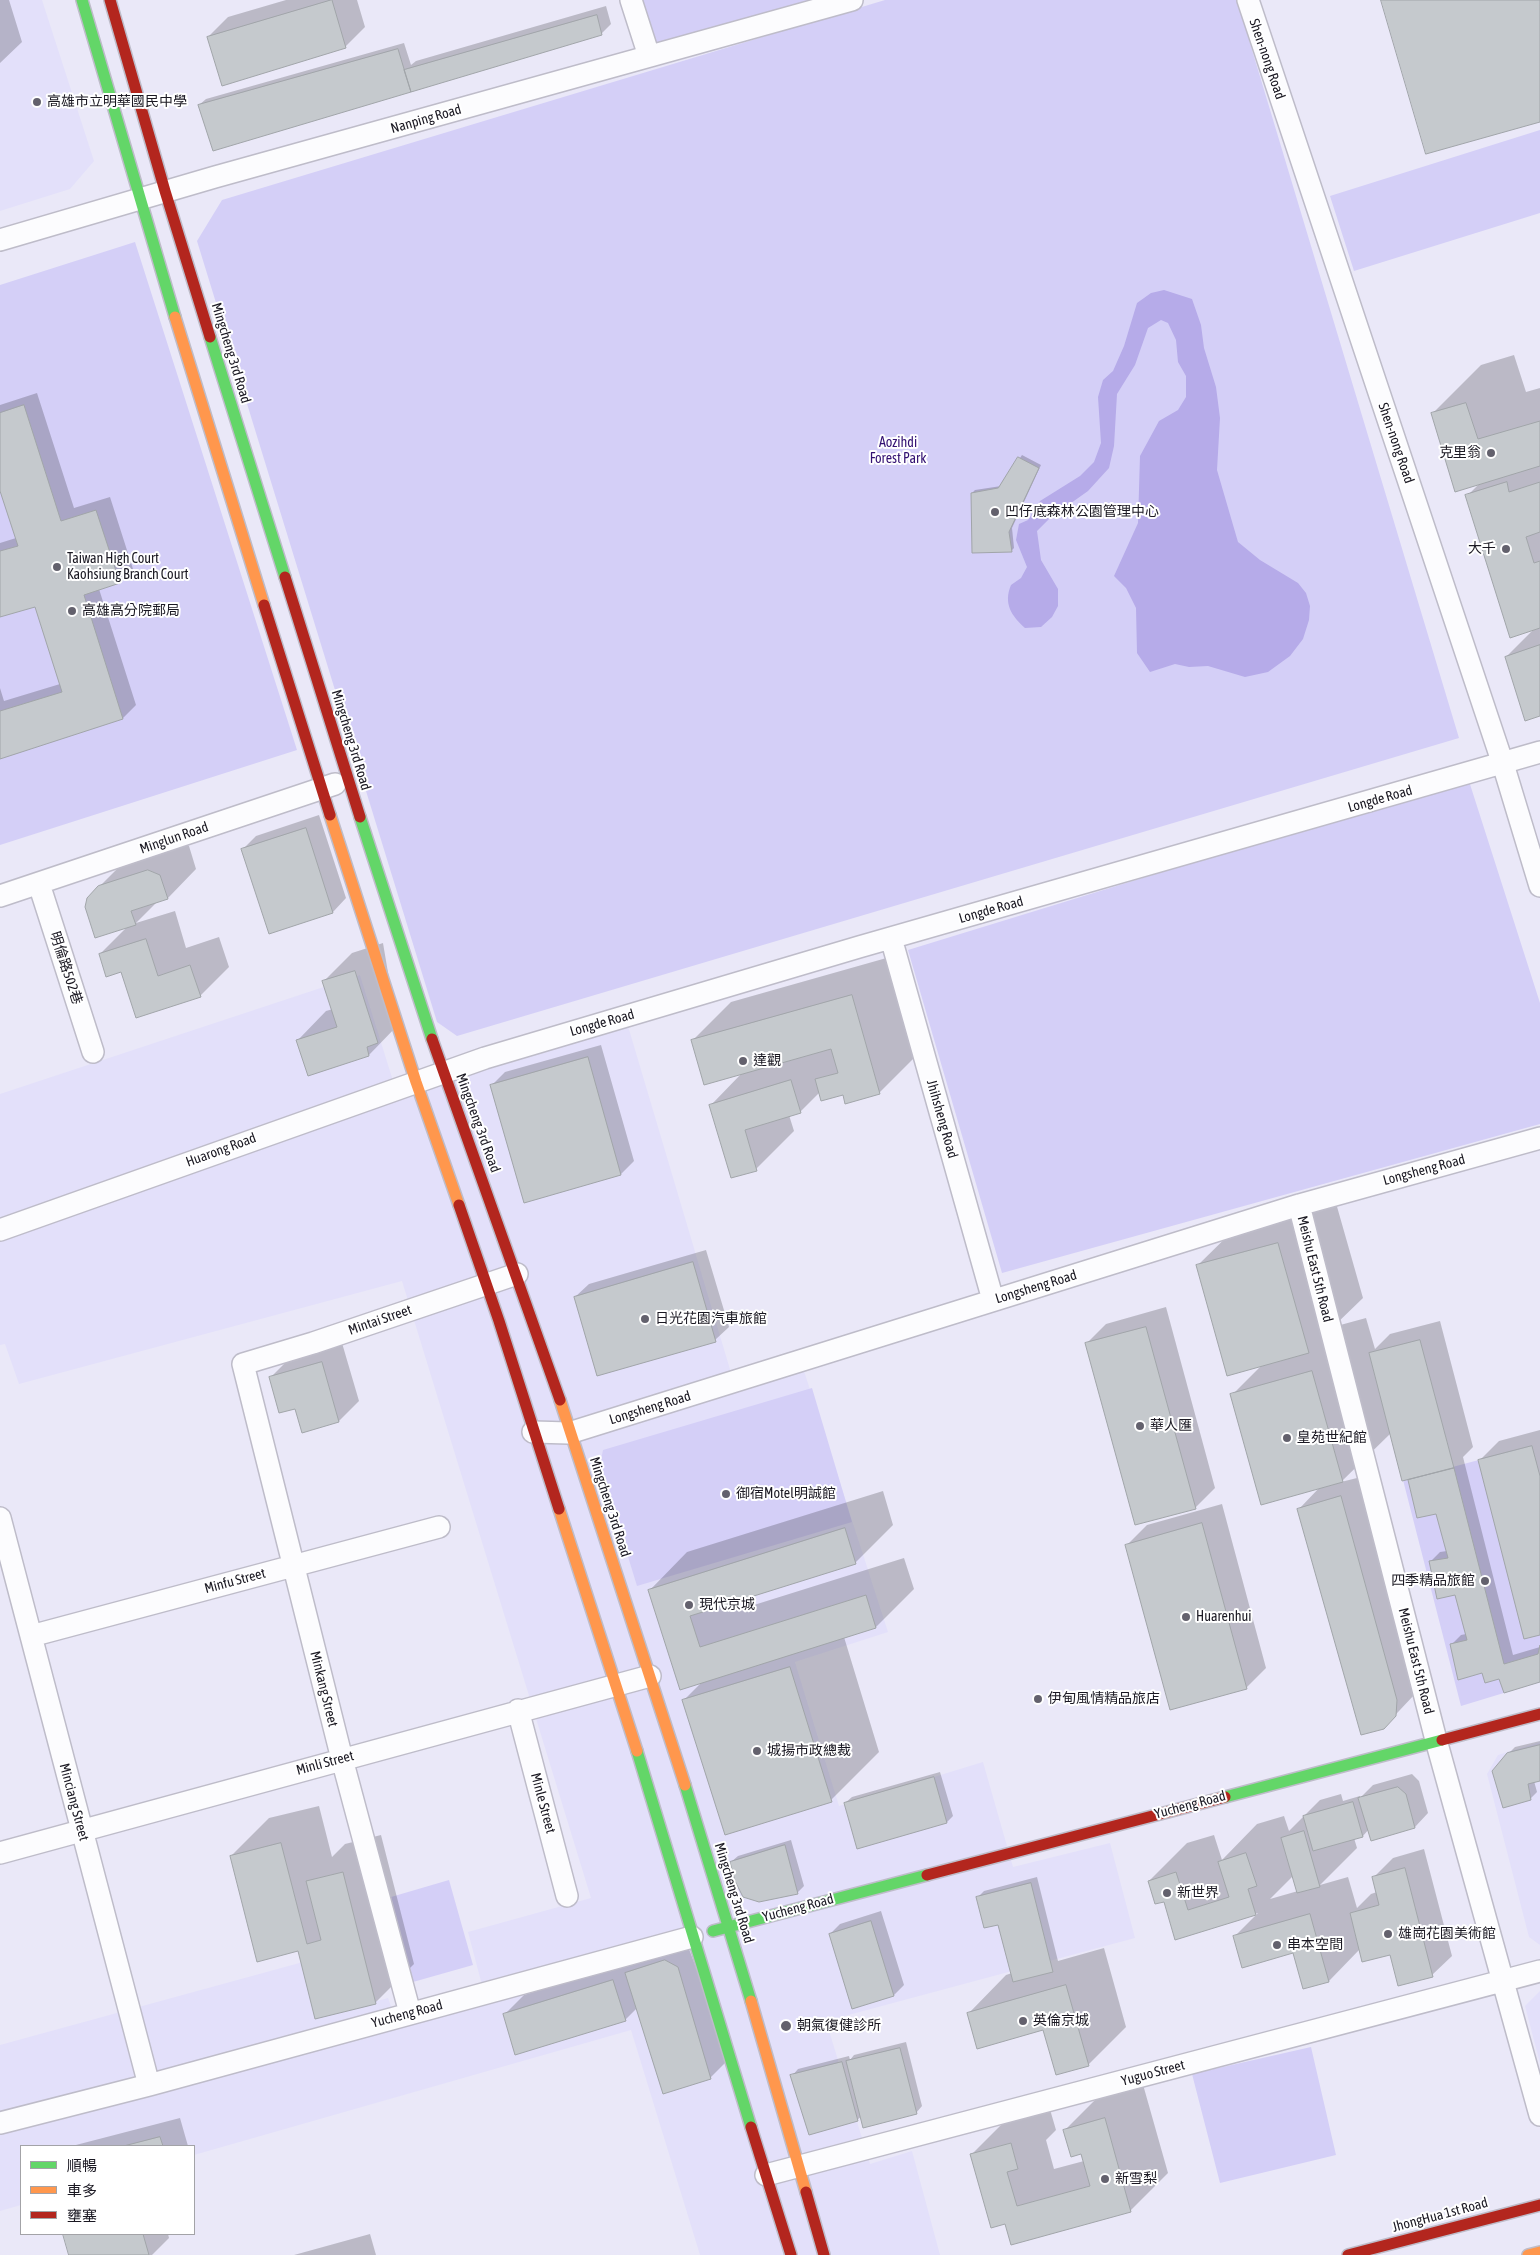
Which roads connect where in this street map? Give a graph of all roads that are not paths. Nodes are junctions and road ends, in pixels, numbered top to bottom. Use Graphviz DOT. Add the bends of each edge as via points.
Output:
graph roads {
  1 [pos="82,0"];
  2 [pos="110,0"];
  3 [pos="631,0"];
  4 [pos="852,0"];
  5 [pos="1248,0"];
  6 [pos="649,56"];
  7 [pos="165,192"];
  8 [pos="139,199"];
  9 [pos="0,240"];
  10 [pos="188,310"];
  11 [pos="1540,752"];
  12 [pos="1504,764"];
  13 [pos="348,780"];
  14 [pos="321,787"];
  15 [pos="39,884"];
  16 [pos="1540,886"];
  17 [pos="0,896"];
  18 [pos="891,938"];
  19 [pos="93,1052"];
  20 [pos="443,1072"];
  21 [pos="416,1082"];
  22 [pos="1540,1138"];
  23 [pos="1299,1205"];
  24 [pos="0,1230"];
  25 [pos="517,1274"];
  26 [pos="486,1284"];
  27 [pos="993,1300"];
  28 [pos="242,1364"];
  29 [pos="533,1432"];
  30 [pos="570,1433"];
  31 [pos="0,1518"];
  32 [pos="439,1527"];
  33 [pos="293,1566"];
  34 [pos="31,1636"];
  35 [pos="650,1676"];
  36 [pos="617,1685"];
  37 [pos="518,1710"];
  38 [pos="1540,1714"];
  39 [pos="1436,1740"];
  40 [pos="342,1759"];
  41 [pos="82,1830"];
  42 [pos="0,1853"];
  43 [pos="567,1896"];
  44 [pos="729,1926"];
  45 [pos="692,1937"];
  46 [pos="1540,1971"];
  47 [pos="1503,1981"];
  48 [pos="410,2013"];
  49 [pos="148,2085"];
  50 [pos="1540,2115"];
  51 [pos="1,2119"];
  52 [pos="800,2167"];
  53 [pos="766,2175"];
  54 [pos="1540,2205"];
  55 [pos="1540,2252"];
  56 [pos="791,2255"];
  57 [pos="824,2255"];
  58 [pos="1348,2255"];
  59 [pos="1528,2255"];
  1 -- 8 [label="street, Mingcheng 3rd Road"];
  2 -- 7 [label="street, Mingcheng 3rd Road"];
  3 -- 6 [label="street"];
  4 -- 6 [label="street, Nanping Road"];
  5 -- 12 [label="street, Shen-nong Road"];
  6 -- 7 [label="street, Nanping Road"];
  7 -- 8 [label="street, Nanping Road"];
  7 -- 10 [label="street, Mingcheng 3rd Road"];
  8 -- 9 [label="street, Nanping Road"];
  8 -- 10 [label="street, Mingcheng 3rd Road"];
  10 -- 13 [label="street, Mingcheng 3rd Road"];
  10 -- 14 [label="street, Mingcheng 3rd Road"];
  11 -- 12 [label="street, Longde Road"];
  12 -- 16 [label="street, Shen-nong Road"];
  12 -- 18 [label="street, Longde Road"];
  13 -- 14 [label="street, Minglun Road"];
  13 -- 20 [label="street, Mingcheng 3rd Road"];
  14 -- 15 [label="street, Minglun Road"];
  14 -- 21 [label="street, Mingcheng 3rd Road"];
  15 -- 17 [label="street, Minglun Road"];
  15 -- 19 [label="street, 明倫路502巷"];
  18 -- 20 [label="street, Longde Road"];
  18 -- 27 [label="street, Jhihsheng Road"];
  20 -- 21 [label="street, Huarong Road"];
  20 -- 25 [label="street, Mingcheng 3rd Road"];
  21 -- 24 [label="street, Huarong Road"];
  21 -- 26 [label="street, Mingcheng 3rd Road"];
  22 -- 23 [label="street, Longsheng Road"];
  23 -- 27 [label="street, Longsheng Road"];
  23 -- 39 [label="street, Meishu East 5th Road"];
  25 -- 26 [label="street, Mintai Street"];
  25 -- 30 [label="street, Mingcheng 3rd Road"];
  26 -- 28 [label="street, Mintai Street"];
  26 -- 29 [label="street, Mingcheng 3rd Road"];
  27 -- 30 [label="street, Longsheng Road"];
  28 -- 33 [label="street, Minkang Street"];
  29 -- 30 [label="street, Longsheng Road"];
  29 -- 36 [label="street, Mingcheng 3rd Road"];
  30 -- 35 [label="street, Mingcheng 3rd Road"];
  31 -- 34 [label="street, Minciang Street"];
  32 -- 33 [label="street, Minfu Street"];
  33 -- 34 [label="street, Minfu Street"];
  33 -- 40 [label="street, Minkang Street"];
  34 -- 41 [label="street, Minciang Street"];
  35 -- 36 [label="street, Minli Street"];
  35 -- 44 [label="street, Mingcheng 3rd Road"];
  36 -- 37 [label="street, Minli Street"];
  36 -- 45 [label="street, Mingcheng 3rd Road"];
  37 -- 40 [label="street, Minli Street"];
  37 -- 43 [label="street, Minle Street"];
  38 -- 39 [label="street, Yucheng Road"];
  39 -- 44 [label="street, Yucheng Road"];
  39 -- 47 [label="street, Meishu East 5th Road"];
  40 -- 41 [label="street, Minli Street"];
  40 -- 48 [label="street, Minkang Street"];
  41 -- 42 [label="street, Minli Street"];
  41 -- 49 [label="street, Minciang Street"];
  44 -- 45 [label="street, Yucheng Road"];
  44 -- 52 [label="street, Mingcheng 3rd Road"];
  45 -- 48 [label="street, Yucheng Road"];
  45 -- 53 [label="street, Mingcheng 3rd Road"];
  46 -- 47 [label="street, Yuguo Street"];
  47 -- 50 [label="street, Meishu East 5th Road"];
  47 -- 52 [label="street, Yuguo Street"];
  48 -- 49 [label="street, Yucheng Road"];
  49 -- 51 [label="street, Yucheng Road"];
  52 -- 53 [label="street, Yuguo Street"];
  52 -- 57 [label="street, Mingcheng 3rd Road"];
  53 -- 56 [label="street, Mingcheng 3rd Road"];
  54 -- 58 [label="street, JhongHua 1st Road"];
  55 -- 59 [label="street"];
}
